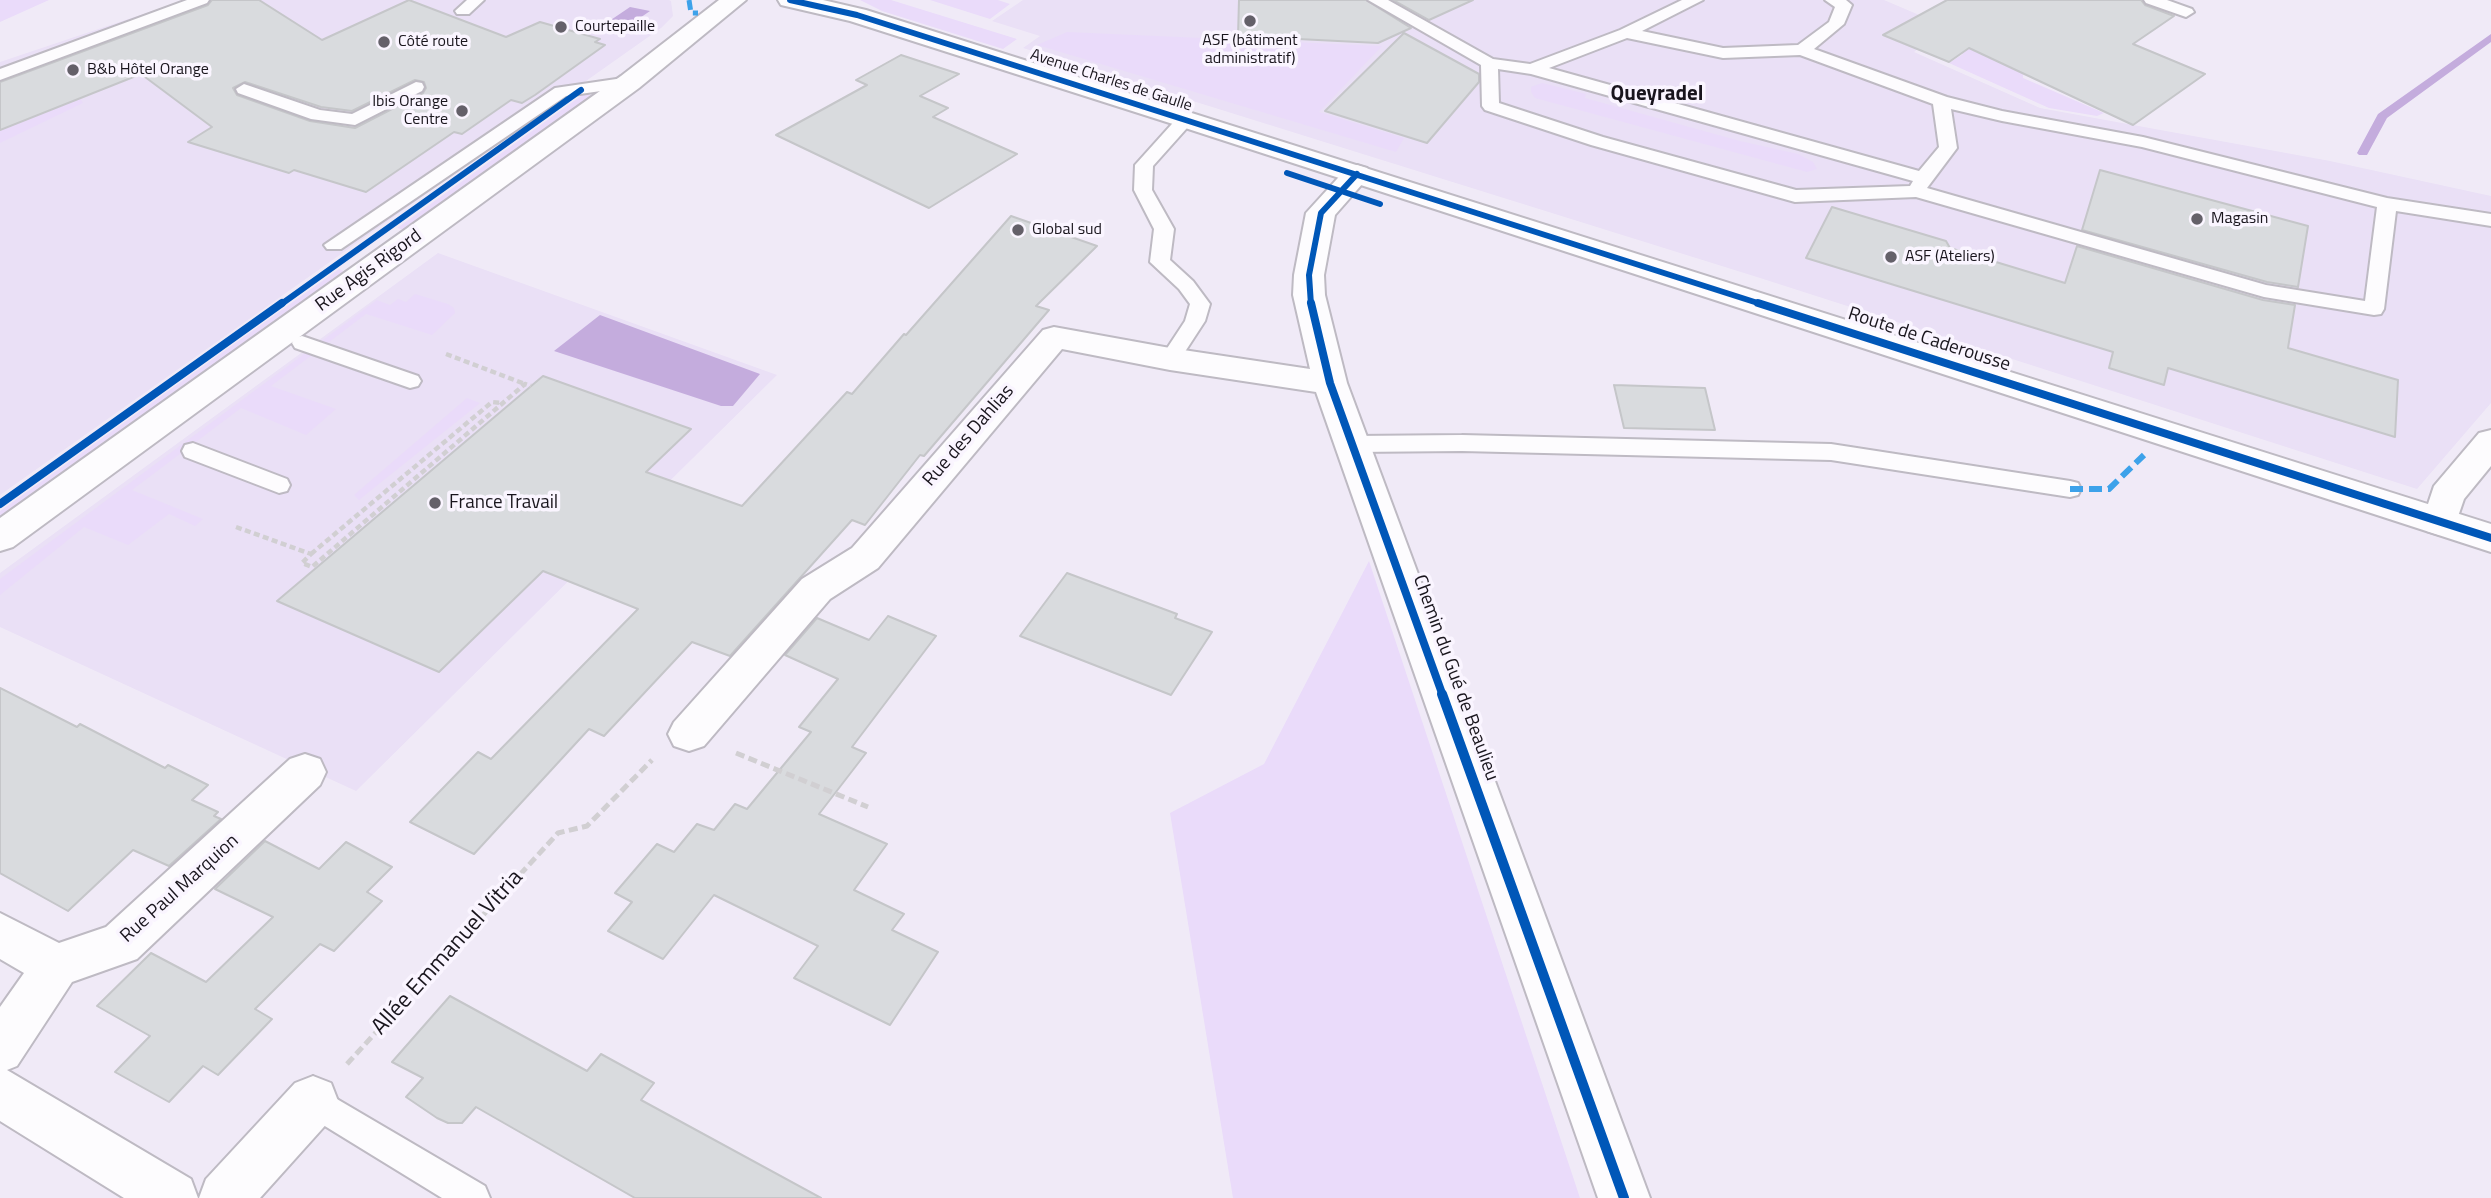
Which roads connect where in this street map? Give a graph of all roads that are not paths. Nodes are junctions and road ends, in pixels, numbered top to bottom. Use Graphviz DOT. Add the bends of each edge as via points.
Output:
graph roads {
  1 [pos="201,0"];
  2 [pos="476,0"];
  3 [pos="734,0"];
  4 [pos="790,0"];
  5 [pos="1376,0"];
  6 [pos="1695,0"];
  7 [pos="1833,0"];
  8 [pos="2152,0"];
  9 [pos="848,7"];
  10 [pos="463,11"];
  11 [pos="2186,12"];
  12 [pos="1626,33"];
  13 [pos="1802,50"];
  14 [pos="1489,63"];
  15 [pos="1532,69"];
  16 [pos="0,75"];
  17 [pos="630,82"];
  18 [pos="416,87"];
  19 [pos="244,89"];
  20 [pos="1941,101"];
  21 [pos="1186,119"];
  22 [pos="1357,174"];
  23 [pos="1920,185"];
  24 [pos="2387,204"];
  25 [pos="2491,220"];
  26 [pos="334,245"];
  27 [pos="302,343"];
  28 [pos="1170,359"];
  29 [pos="410,381"];
  30 [pos="1330,383"];
  31 [pos="2491,442"];
  32 [pos="1355,444"];
  33 [pos="193,451"];
  34 [pos="279,485"];
  35 [pos="2070,489"];
  36 [pos="2440,522"];
  37 [pos="0,537"];
  38 [pos="2491,538"];
  39 [pos="689,734"];
  40 [pos="304,772"];
  41 [pos="0,934"];
  42 [pos="56,966"];
  43 [pos="0,1049"];
  44 [pos="0,1092"];
  45 [pos="313,1101"];
  46 [pos="172,1198"];
  47 [pos="225,1198"];
  48 [pos="473,1198"];
  49 [pos="1624,1198"];
  1 -- 16 [label="lane"];
  2 -- 10 [label="lane"];
  3 -- 17 [label="street, Rue Agis Rigord"];
  4 -- 9 [label="street, Avenue Charles de Gaulle"];
  5 -- 14 [label="lane"];
  6 -- 12 [label="lane"];
  7 -- 13 [label="lane" via="1844,5 1836,24"];
  8 -- 11 [label="lane"];
  9 -- 21 [label="street, Avenue Charles de Gaulle"];
  12 -- 13 [label="lane" via="1723,53"];
  12 -- 15 [label="lane"];
  13 -- 20 [label="lane"];
  14 -- 15 [label="lane"];
  14 -- 23 [label="lane" via="1491,106 1597,141 1795,196"];
  15 -- 23 [label="lane"];
  17 -- 26 [label="lane" via="561,92"];
  17 -- 37 [label="street, Rue Agis Rigord"];
  18 -- 19 [label="lane" via="355,120 317,115"];
  20 -- 23 [label="lane" via="1948,148"];
  20 -- 24 [label="lane" via="2143,142"];
  21 -- 22 [label="street, Avenue Charles de Gaulle"];
  21 -- 28 [label="lane" via="1144,165 1143,190 1164,229 1160,262 1200,304 1195,321"];
  22 -- 30 [label="street, Chemin du Gué de Beaulieu" via="1321,213 1309,275"];
  22 -- 36 [label="street, Route de Caderousse"];
  23 -- 24 [label="lane" via="2264,291 2374,309"];
  24 -- 25 [label="lane"];
  27 -- 29 [label="lane"];
  28 -- 30 [label="street, Rue des Dahlias"];
  28 -- 39 [label="street, Rue des Dahlias" via="1054,337 865,558 816,589"];
  30 -- 32 [label="street, Chemin du Gué de Beaulieu"];
  31 -- 36 [label="street" via="2447,495"];
  32 -- 35 [label="lane" via="1831,453"];
  32 -- 49 [label="street, Chemin du Gué de Beaulieu" via="1373,505"];
  33 -- 34 [label="lane"];
  36 -- 38 [label="street, Route de Caderousse"];
  40 -- 42 [label="street, Rue Paul Marquion" via="121,944"];
  41 -- 42 [label="street"];
  42 -- 43 [label="street"];
  44 -- 46 [label="street"];
  45 -- 47 [label="street"];
  45 -- 48 [label="lane"];
}
